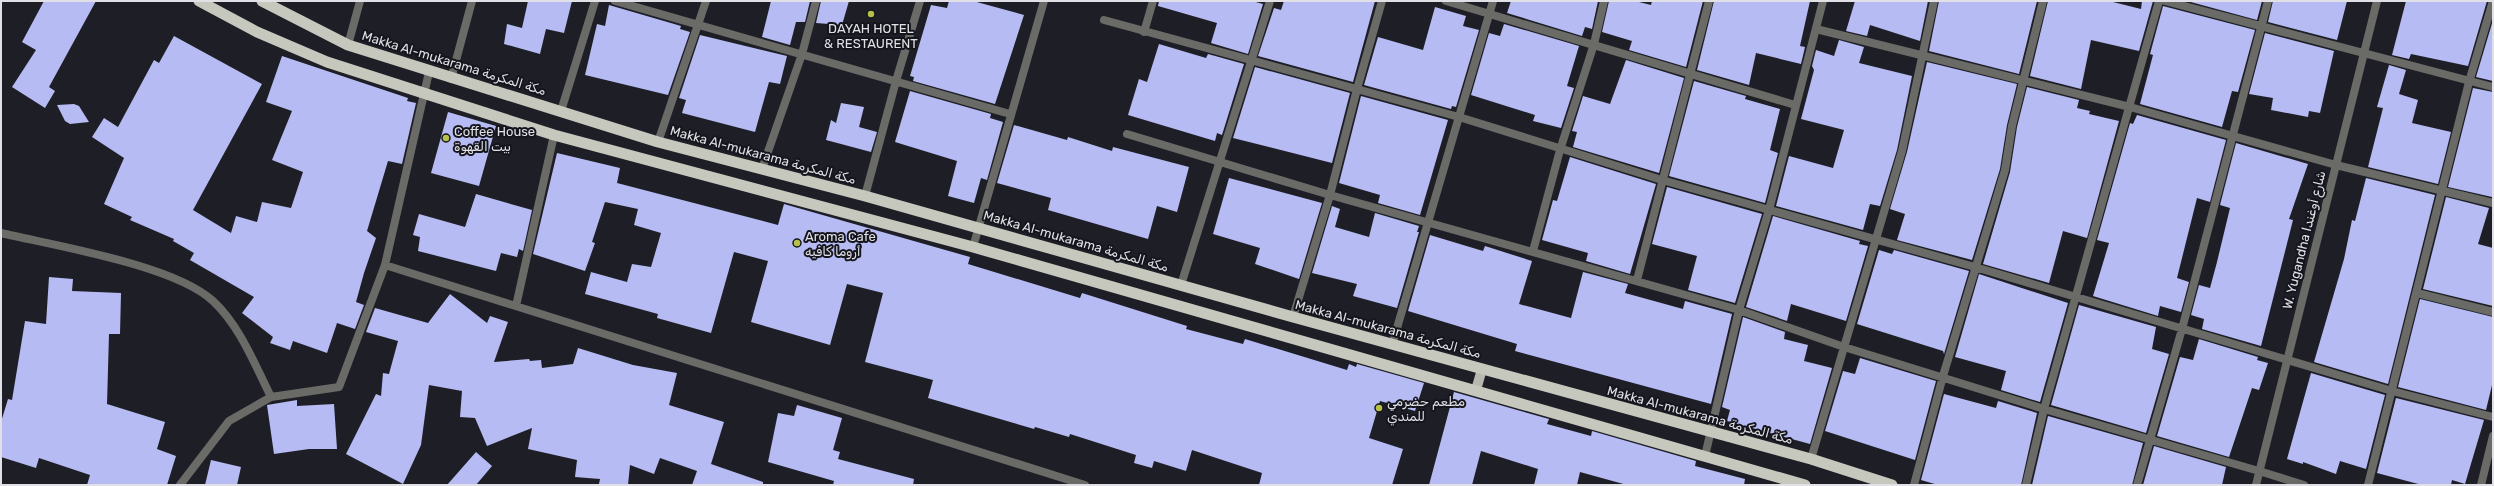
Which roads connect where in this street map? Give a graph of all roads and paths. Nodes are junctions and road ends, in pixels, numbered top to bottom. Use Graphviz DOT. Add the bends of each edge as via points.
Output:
graph roads {
  1 [pos="199,1"];
  2 [pos="262,1"];
  3 [pos="360,1"];
  4 [pos="472,1"];
  5 [pos="595,1"];
  6 [pos="615,1"];
  7 [pos="706,1"];
  8 [pos="816,1"];
  9 [pos="920,1"];
  10 [pos="1044,1"];
  11 [pos="1153,1"];
  12 [pos="1270,1"];
  13 [pos="1382,1"];
  14 [pos="1446,1"];
  15 [pos="1493,1"];
  16 [pos="1604,1"];
  17 [pos="1709,1"];
  18 [pos="1823,1"];
  19 [pos="1934,1"];
  20 [pos="2043,1"];
  21 [pos="2159,1"];
  22 [pos="2165,1"];
  23 [pos="2268,1"];
  24 [pos="2377,1"];
  25 [pos="2493,1"];
  26 [pos="1489,13"];
  27 [pos="1104,20"];
  28 [pos="698,25"];
  29 [pos="2262,28"];
  30 [pos="1816,29"];
  31 [pos="1144,32"];
  32 [pos="1594,44"];
  33 [pos="348,45"];
  34 [pos="802,54"];
  35 [pos="1922,54"];
  36 [pos="2364,54"];
  37 [pos="1253,60"];
  38 [pos="429,72"];
  39 [pos="1691,73"];
  40 [pos="451,79"];
  41 [pos="896,81"];
  42 [pos="2022,81"];
  43 [pos="2469,82"];
  44 [pos="2493,87"];
  45 [pos="1357,89"];
  46 [pos="423,94"];
  47 [pos="1795,105"];
  48 [pos="2130,107"];
  49 [pos="560,111"];
  50 [pos="1010,114"];
  51 [pos="1459,117"];
  52 [pos="1127,134"];
  53 [pos="554,135"];
  54 [pos="2233,136"];
  55 [pos="658,142"];
  56 [pos="1560,150"];
  57 [pos="1220,161"];
  58 [pos="2336,165"];
  59 [pos="762,169"];
  60 [pos="1662,180"];
  61 [pos="2441,190"];
  62 [pos="1330,195"];
  63 [pos="865,196"];
  64 [pos="2493,203"];
  65 [pos="1768,210"];
  66 [pos="1426,222"];
  67 [pos="978,228"];
  68 [pos="1,233"];
  69 [pos="1876,240"];
  70 [pos="973,247"];
  71 [pos="1533,251"];
  72 [pos="385,265"];
  73 [pos="1975,267"];
  74 [pos="1637,280"];
  75 [pos="1181,285"];
  76 [pos="2418,293"];
  77 [pos="2076,296"];
  78 [pos="516,306"];
  79 [pos="1739,310"];
  80 [pos="2493,312"];
  81 [pos="1293,317"];
  82 [pos="2182,329"];
  83 [pos="1392,345"];
  84 [pos="1844,347"];
  85 [pos="2286,360"];
  86 [pos="1482,369"];
  87 [pos="1943,376"];
  88 [pos="1476,390"];
  89 [pos="2392,391"];
  90 [pos="271,397"];
  91 [pos="2044,409"];
  92 [pos="2493,417"];
  93 [pos="1711,432"];
  94 [pos="2493,436"];
  95 [pos="2150,439"];
  96 [pos="1705,456"];
  97 [pos="1811,459"];
  98 [pos="2259,471"];
  99 [pos="180,485"];
  100 [pos="1085,485"];
  101 [pos="1805,485"];
  102 [pos="1892,485"];
  103 [pos="1914,485"];
  104 [pos="2026,485"];
  105 [pos="2137,485"];
  106 [pos="2256,485"];
  107 [pos="2304,485"];
  108 [pos="2368,485"];
  109 [pos="2481,485"];
  1 -- 46 [label="highway" via="257,32 327,62"];
  2 -- 33 [label="highway, Makka Al-mukarama مكة المكرمة"];
  3 -- 33 [label="street"];
  4 -- 40 [label="street"];
  5 -- 49 [label="street"];
  6 -- 28 [label="street"];
  7 -- 28 [label="street"];
  8 -- 34 [label="street"];
  9 -- 41 [label="street"];
  10 -- 50 [label="street"];
  11 -- 31 [label="street"];
  12 -- 37 [label="street"];
  13 -- 45 [label="street"];
  14 -- 26 [label="street"];
  15 -- 26 [label="street"];
  16 -- 32 [label="street"];
  17 -- 39 [label="street"];
  18 -- 30 [label="street"];
  19 -- 35 [label="street"];
  20 -- 42 [label="street"];
  21 -- 48 [label="street"];
  22 -- 29 [label="street"];
  23 -- 29 [label="street"];
  24 -- 36 [label="street, W. Yugandha شارع أوغندا"];
  25 -- 43 [label="street"];
  26 -- 32 [label="street"];
  26 -- 51 [label="street"];
  27 -- 31 [label="street"];
  28 -- 34 [label="street"];
  28 -- 55 [label="street"];
  29 -- 36 [label="street"];
  29 -- 54 [label="street"];
  30 -- 35 [label="street"];
  30 -- 47 [label="street"];
  31 -- 37 [label="street"];
  32 -- 39 [label="street"];
  32 -- 56 [label="street"];
  33 -- 38 [label="highway, Makka Al-mukarama مكة المكرمة"];
  34 -- 41 [label="street"];
  34 -- 59 [label="street"];
  35 -- 42 [label="street"];
  35 -- 69 [label="street" via="1902,151"];
  36 -- 43 [label="street"];
  36 -- 58 [label="street, W. Yugandha شارع أوغندا"];
  37 -- 45 [label="street"];
  37 -- 57 [label="street"];
  38 -- 40 [label="highway, Makka Al-mukarama مكة المكرمة"];
  38 -- 46 [label="street"];
  39 -- 47 [label="street"];
  39 -- 60 [label="street"];
  40 -- 49 [label="highway, Makka Al-mukarama مكة المكرمة"];
  41 -- 50 [label="street"];
  41 -- 63 [label="street"];
  42 -- 48 [label="street"];
  42 -- 73 [label="street" via="2005,170 1981,255"];
  43 -- 44 [label="street"];
  43 -- 61 [label="street"];
  45 -- 51 [label="street"];
  45 -- 62 [label="street"];
  46 -- 53 [label="highway"];
  46 -- 72 [label="street"];
  47 -- 65 [label="street"];
  48 -- 54 [label="street"];
  48 -- 77 [label="street"];
  49 -- 55 [label="highway, Makka Al-mukarama مكة المكرمة"];
  50 -- 67 [label="street"];
  51 -- 56 [label="street"];
  51 -- 66 [label="street"];
  52 -- 57 [label="street"];
  53 -- 70 [label="highway"];
  53 -- 78 [label="street"];
  54 -- 58 [label="street"];
  54 -- 82 [label="street"];
  55 -- 59 [label="highway, Makka Al-mukarama مكة المكرمة"];
  56 -- 60 [label="street"];
  56 -- 71 [label="street"];
  57 -- 62 [label="street"];
  57 -- 75 [label="street"];
  58 -- 61 [label="street"];
  58 -- 85 [label="street, W. Yugandha شارع أوغندا"];
  59 -- 63 [label="highway, Makka Al-mukarama مكة المكرمة"];
  60 -- 65 [label="street"];
  60 -- 74 [label="street"];
  61 -- 64 [label="street"];
  61 -- 76 [label="street"];
  62 -- 66 [label="street"];
  62 -- 81 [label="street"];
  63 -- 67 [label="highway, Makka Al-mukarama مكة المكرمة"];
  65 -- 69 [label="street"];
  65 -- 79 [label="street"];
  66 -- 71 [label="street"];
  66 -- 83 [label="street"];
  67 -- 70 [label="street"];
  67 -- 75 [label="highway, Makka Al-mukarama مكة المكرمة"];
  68 -- 90 [label="street" via="143,267 191,285 214,302 237,332"];
  69 -- 73 [label="street"];
  69 -- 84 [label="street"];
  70 -- 88 [label="highway"];
  71 -- 74 [label="street"];
  72 -- 78 [label="street"];
  72 -- 90 [label="street" via="339,387"];
  73 -- 77 [label="street"];
  73 -- 87 [label="street"];
  74 -- 79 [label="street"];
  75 -- 81 [label="highway, Makka Al-mukarama مكة المكرمة"];
  76 -- 80 [label="street"];
  76 -- 89 [label="street"];
  77 -- 82 [label="street"];
  77 -- 91 [label="street"];
  78 -- 100 [label="street"];
  79 -- 84 [label="street"];
  79 -- 93 [label="street"];
  81 -- 83 [label="highway, Makka Al-mukarama مكة المكرمة"];
  82 -- 85 [label="street"];
  82 -- 95 [label="street"];
  83 -- 86 [label="highway, Makka Al-mukarama مكة المكرمة"];
  84 -- 87 [label="street"];
  84 -- 97 [label="street"];
  85 -- 89 [label="street"];
  85 -- 98 [label="street, W. Yugandha شارع أوغندا"];
  86 -- 88 [label="main road"];
  86 -- 93 [label="highway, Makka Al-mukarama مكة المكرمة"];
  87 -- 91 [label="street"];
  87 -- 103 [label="street"];
  88 -- 96 [label="highway"];
  89 -- 92 [label="street"];
  89 -- 108 [label="street"];
  90 -- 99 [label="street" via="229,421"];
  91 -- 95 [label="street"];
  91 -- 104 [label="street"];
  93 -- 96 [label="street"];
  93 -- 97 [label="highway, Makka Al-mukarama مكة المكرمة"];
  94 -- 109 [label="street"];
  95 -- 98 [label="street"];
  95 -- 105 [label="street"];
  96 -- 101 [label="highway"];
  97 -- 102 [label="highway, Makka Al-mukarama مكة المكرمة"];
  98 -- 106 [label="street, W. Yugandha شارع أوغندا"];
  98 -- 107 [label="street"];
}
